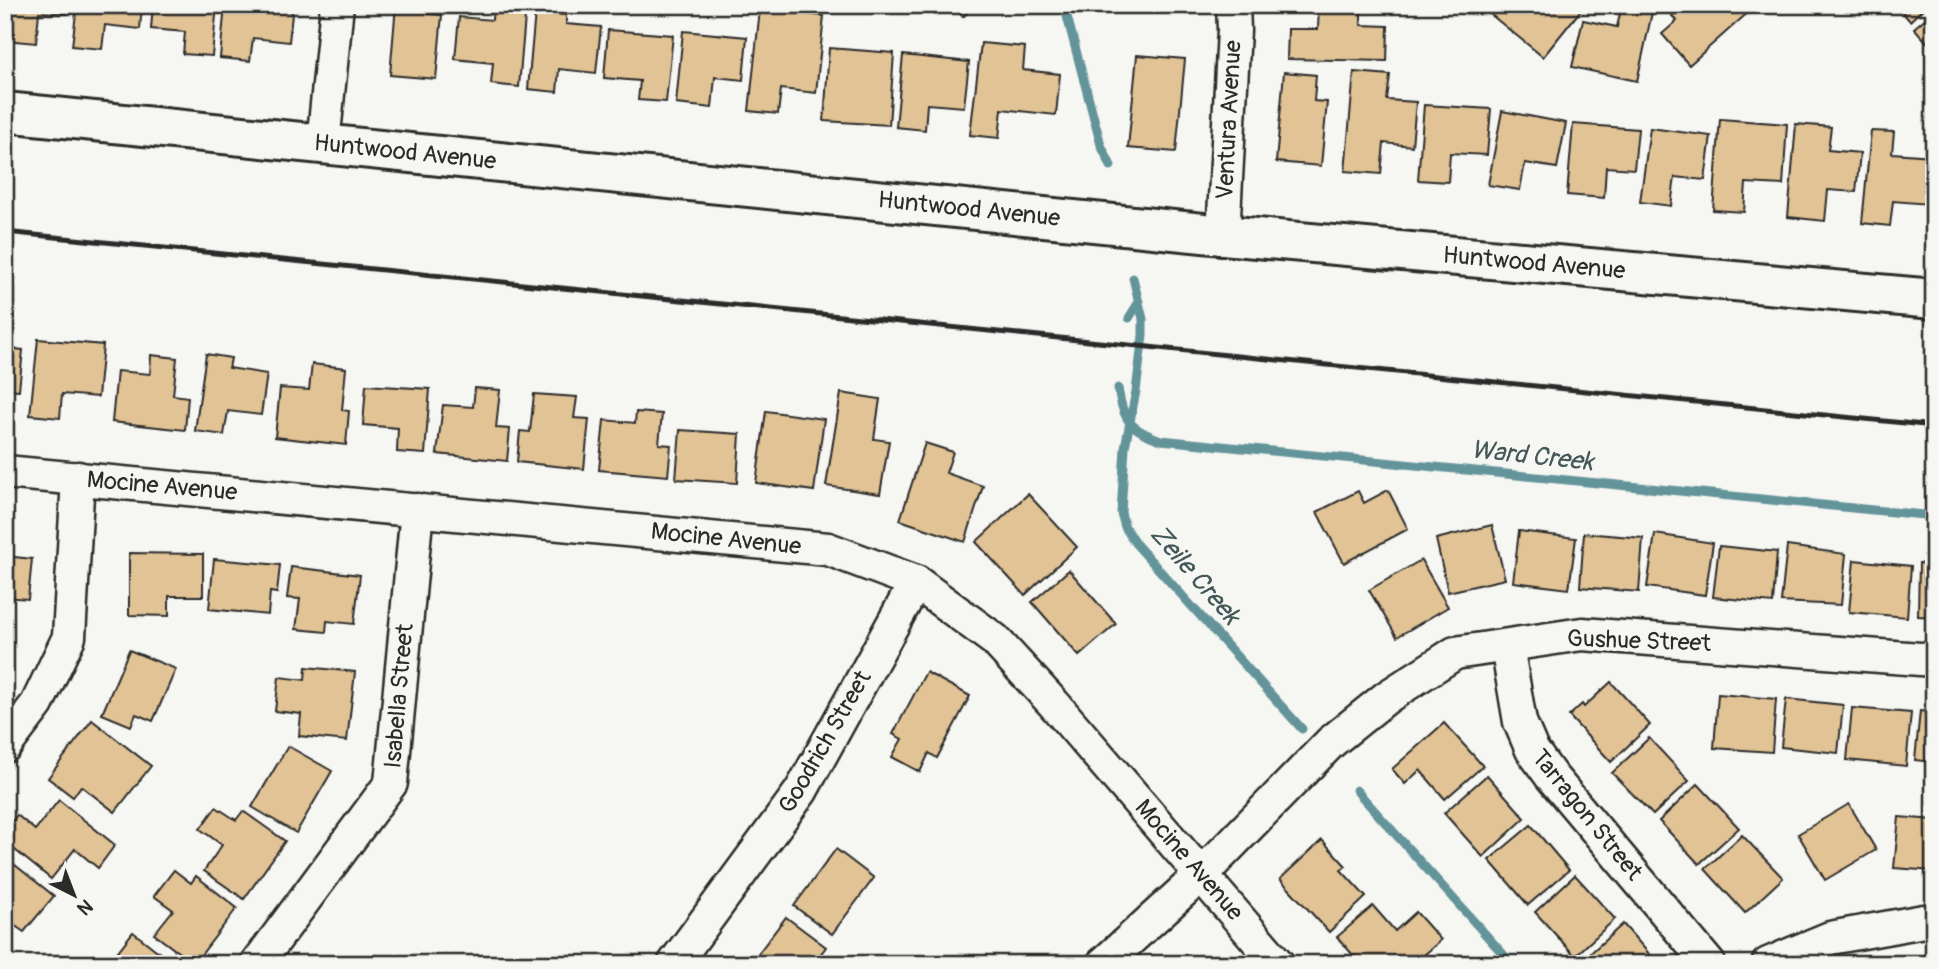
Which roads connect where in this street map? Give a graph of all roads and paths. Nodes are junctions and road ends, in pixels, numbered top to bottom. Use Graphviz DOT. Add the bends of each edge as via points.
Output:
graph roads {
  1 [pos="337,5"];
  2 [pos="1233,5"];
  3 [pos="5,112"];
  4 [pos="323,144"];
  5 [pos="1223,235"];
  6 [pos="1934,299"];
  7 [pos="5,472"];
  8 [pos="79,478"];
  9 [pos="417,510"];
  10 [pos="916,582"];
  11 [pos="1507,646"];
  12 [pos="1934,660"];
  13 [pos="5,746"];
  14 [pos="1202,874"];
  15 [pos="1934,921"];
  16 [pos="257,964"];
  17 [pos="674,964"];
  18 [pos="1103,964"];
  19 [pos="1278,964"];
  20 [pos="1709,964"];
  21 [pos="1768,964"];
  1 -- 4 [label="street"];
  2 -- 5 [label="street, Ventura Avenue"];
  3 -- 4 [label="street, Huntwood Avenue"];
  4 -- 5 [label="street, Huntwood Avenue"];
  5 -- 6 [label="street, Huntwood Avenue"];
  7 -- 8 [label="street, Mocine Avenue"];
  8 -- 9 [label="street, Mocine Avenue"];
  8 -- 13 [label="street" via="69,637 37,704"];
  9 -- 10 [label="street, Mocine Avenue" via="828,549"];
  9 -- 16 [label="street, Isabella Street" via="391,783"];
  10 -- 14 [label="street, Mocine Avenue" via="995,640"];
  10 -- 17 [label="street, Goodrich Street" via="801,791"];
  11 -- 12 [label="street, Gushue Street" via="1581,634"];
  11 -- 14 [label="street, Gushue Street" via="1455,653 1387,697 1331,742"];
  11 -- 20 [label="street, Tarragon Street" via="1520,722 1532,750"];
  14 -- 18 [label="street, Gushue Street"];
  14 -- 19 [label="street, Mocine Avenue"];
  15 -- 21 [label="street" via="1830,938"];
}
